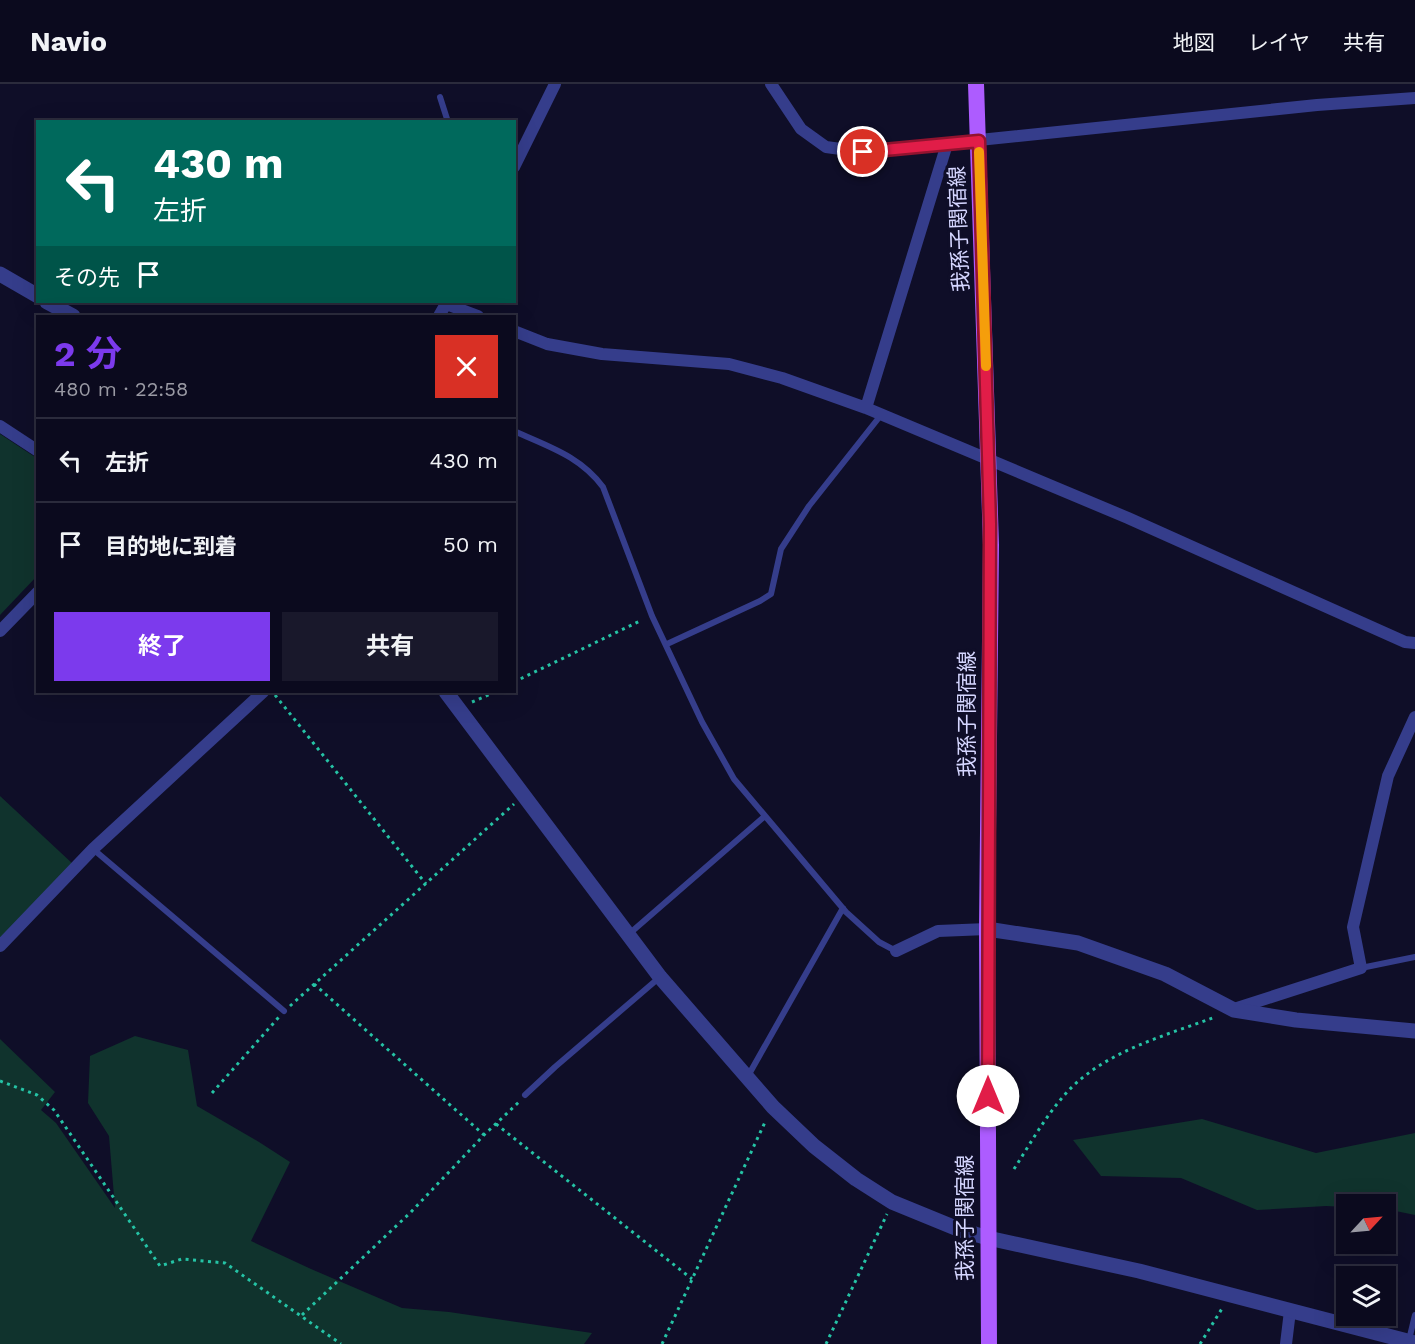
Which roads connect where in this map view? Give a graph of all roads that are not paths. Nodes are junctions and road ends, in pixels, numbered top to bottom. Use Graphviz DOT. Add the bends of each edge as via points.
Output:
graph roads {
  1 [pos="555,84"];
  2 [pos="771,84"];
  3 [pos="976,84"];
  4 [pos="440,97"];
  5 [pos="1415,98"];
  6 [pos="447,120"];
  7 [pos="979,141"];
  8 [pos="946,144"];
  9 [pos="516,163"];
  10 [pos="0,274"];
  11 [pos="36,295"];
  12 [pos="49,303"];
  13 [pos="447,303"];
  14 [pos="71,315"];
  15 [pos="476,315"];
  16 [pos="516,332"];
  17 [pos="866,408"];
  18 [pos="882,415"];
  19 [pos="0,426"];
  20 [pos="516,432"];
  21 [pos="36,451"];
  22 [pos="989,460"];
  23 [pos="36,594"];
  24 [pos="0,631"];
  25 [pos="667,644"];
  26 [pos="1415,644"];
  27 [pos="262,693"];
  28 [pos="447,693"];
  29 [pos="1415,717"];
  30 [pos="765,816"];
  31 [pos="93,849"];
  32 [pos="843,908"];
  33 [pos="987,929"];
  34 [pos="629,934"];
  35 [pos="0,946"];
  36 [pos="896,951"];
  37 [pos="1415,957"];
  38 [pos="1361,968"];
  39 [pos="660,977"];
  40 [pos="1234,1010"];
  41 [pos="284,1011"];
  42 [pos="1415,1031"];
  43 [pos="747,1077"];
  44 [pos="525,1095"];
  45 [pos="988,1238"];
  46 [pos="1290,1311"];
  47 [pos="1415,1315"];
  48 [pos="1412,1342"];
  49 [pos="989,1344"];
  50 [pos="1286,1344"];
  1 -- 9 [label="street"];
  2 -- 8 [label="street" via="801,129 826,147 863,152"];
  3 -- 7 [label="main road, 我孫子関宿線"];
  4 -- 6 [label="lane"];
  5 -- 7 [label="street"];
  7 -- 8 [label="street"];
  7 -- 22 [label="main road, 我孫子関宿線"];
  8 -- 17 [label="street"];
  10 -- 11 [label="street"];
  12 -- 14 [label="street"];
  13 -- 15 [label="street"];
  16 -- 17 [label="street" via="547,344 602,354 729,364"];
  17 -- 18 [label="street"];
  18 -- 22 [label="street"];
  18 -- 25 [label="lane" via="808,506 781,549 771,594"];
  19 -- 21 [label="street"];
  20 -- 25 [label="lane" via="576,460 603,487 652,616"];
  22 -- 26 [label="street"];
  22 -- 33 [label="main road, 我孫子関宿線"];
  23 -- 24 [label="street"];
  25 -- 30 [label="lane" via="702,722 734,779"];
  27 -- 31 [label="street"];
  28 -- 34 [label="street"];
  29 -- 38 [label="street" via="1388,776 1353,927"];
  30 -- 32 [label="lane"];
  30 -- 34 [label="lane"];
  31 -- 35 [label="street"];
  31 -- 41 [label="lane"];
  32 -- 36 [label="lane" via="879,942"];
  32 -- 43 [label="lane"];
  33 -- 36 [label="street" via="938,931"];
  33 -- 40 [label="street" via="1078,943 1165,974"];
  33 -- 45 [label="main road, 我孫子関宿線"];
  34 -- 39 [label="street"];
  37 -- 38 [label="lane"];
  38 -- 40 [label="street"];
  39 -- 43 [label="street"];
  39 -- 44 [label="lane"];
  40 -- 42 [label="street"];
  43 -- 45 [label="street" via="772,1107 856,1179 892,1202"];
  45 -- 46 [label="street" via="1139,1271"];
  45 -- 49 [label="main road, 我孫子関宿線"];
  46 -- 48 [label="street"];
  46 -- 50 [label="street"];
  47 -- 48 [label="lane"];
}
